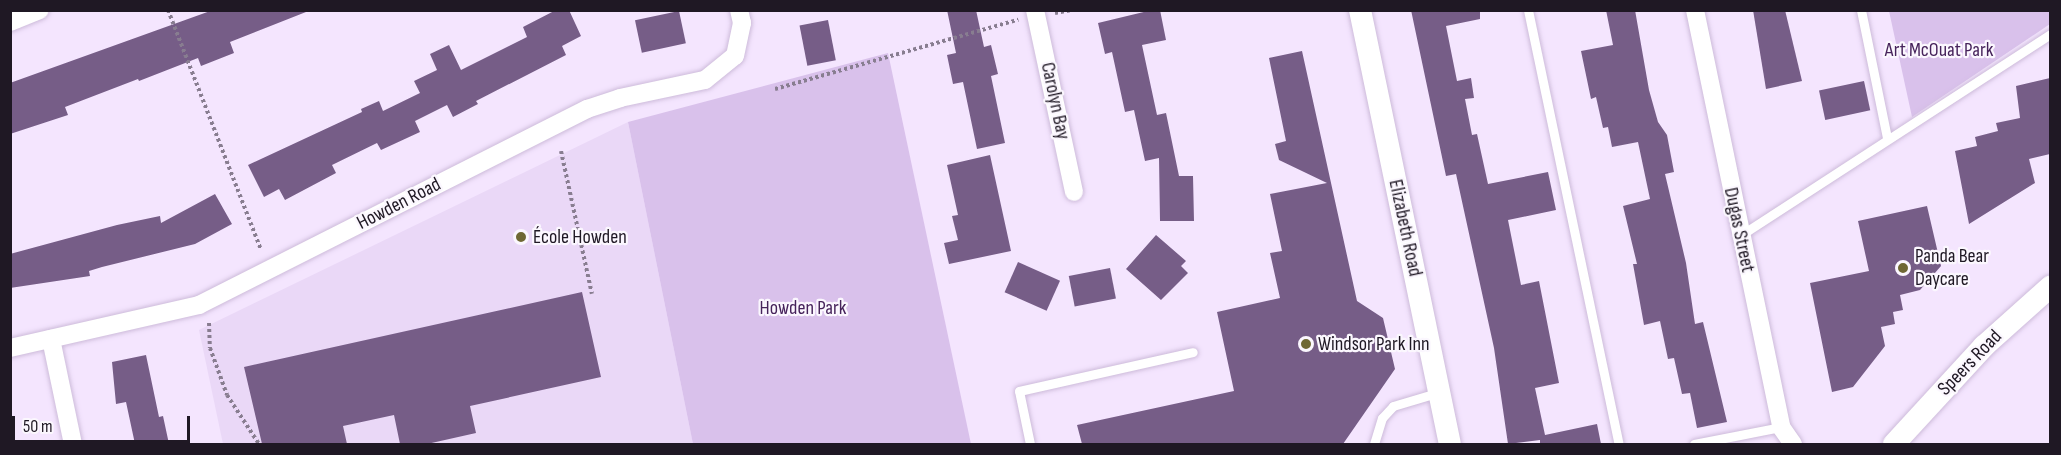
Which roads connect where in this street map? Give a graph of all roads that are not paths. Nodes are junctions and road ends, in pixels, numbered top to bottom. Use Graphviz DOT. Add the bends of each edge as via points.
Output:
graph roads {
  1 [pos="40,10"];
  2 [pos="739,10"];
  3 [pos="1360,10"];
  4 [pos="1528,10"];
  5 [pos="1695,10"];
  6 [pos="1861,10"];
  7 [pos="1036,13"];
  8 [pos="10,22"];
  9 [pos="2050,34"];
  10 [pos="1887,138"];
  11 [pos="1074,192"];
  12 [pos="1740,236"];
  13 [pos="2050,286"];
  14 [pos="51,339"];
  15 [pos="10,348"];
  16 [pos="1194,352"];
  17 [pos="1440,392"];
  18 [pos="1781,427"];
  19 [pos="73,444"];
  20 [pos="1030,444"];
  21 [pos="1374,444"];
  22 [pos="1450,444"];
  23 [pos="1619,444"];
  24 [pos="1694,444"];
  25 [pos="1793,444"];
  26 [pos="1894,444"];
  1 -- 8 [label="street"];
  2 -- 14 [label="street, Howden Road" via="742,23 735,56 705,80 587,109 200,305"];
  3 -- 17 [label="street, Elizabeth Road"];
  4 -- 23 [label="lane"];
  5 -- 12 [label="street, Dugas Street"];
  6 -- 10 [label="lane"];
  7 -- 11 [label="street, Carolyn Bay"];
  9 -- 10 [label="lane"];
  10 -- 12 [label="lane"];
  12 -- 18 [label="street, Dugas Street"];
  13 -- 26 [label="street, Speers Road" via="1984,346"];
  14 -- 15 [label="street, Howden Road"];
  14 -- 19 [label="street"];
  16 -- 20 [label="lane" via="1019,391"];
  17 -- 21 [label="lane" via="1393,406 1382,418"];
  17 -- 22 [label="street, Elizabeth Road"];
  18 -- 24 [label="lane"];
  18 -- 25 [label="street, Dugas Street"];
}
